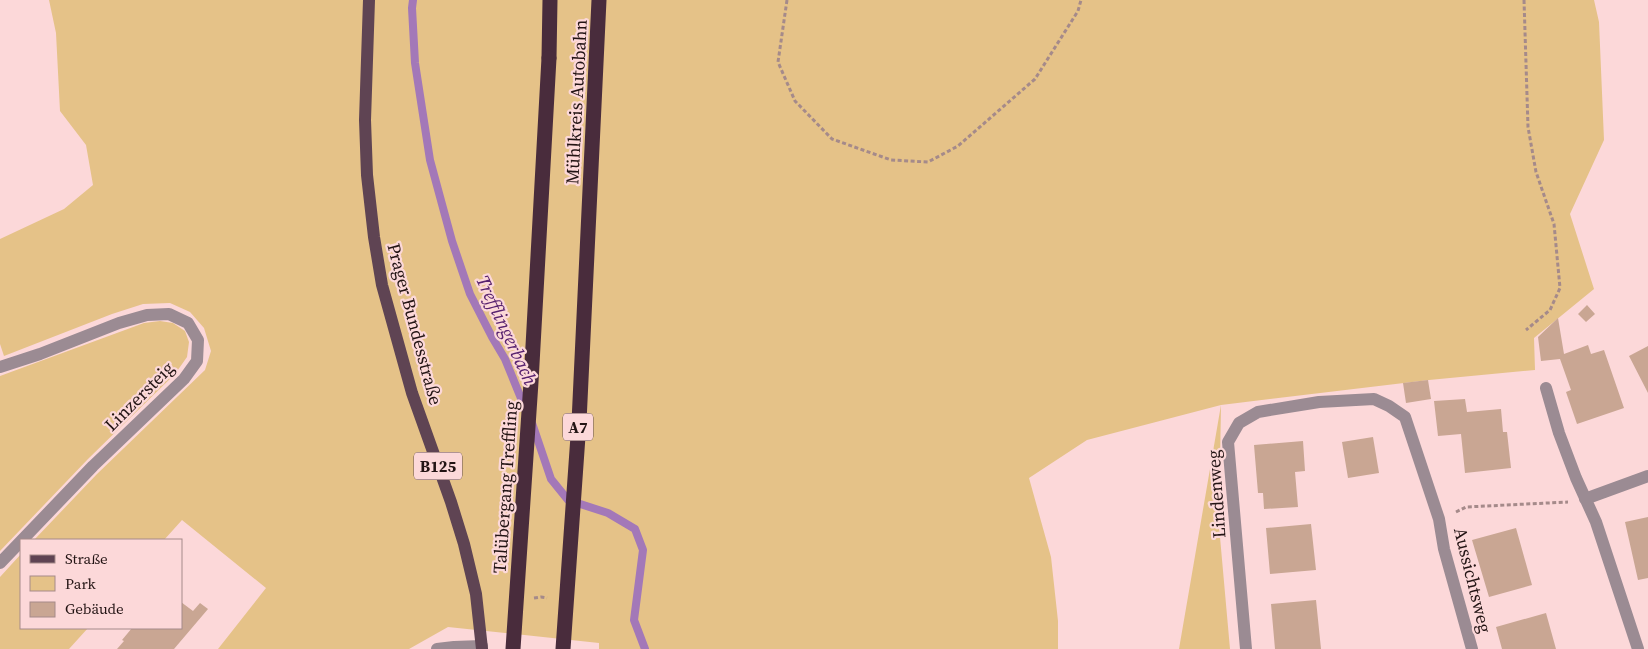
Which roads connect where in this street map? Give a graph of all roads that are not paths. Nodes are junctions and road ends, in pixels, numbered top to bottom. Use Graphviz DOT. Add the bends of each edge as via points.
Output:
graph roads {
  1 [pos="369,0"];
  2 [pos="550,0"];
  3 [pos="600,0"];
  4 [pos="548,58"];
  5 [pos="0,367"];
  6 [pos="1546,388"];
  7 [pos="1319,402"];
  8 [pos="1648,476"];
  9 [pos="1585,499"];
  10 [pos="23,539"];
  11 [pos="20,542"];
  12 [pos="0,563"];
  13 [pos="482,648"];
  14 [pos="437,649"];
  15 [pos="513,649"];
  16 [pos="564,649"];
  17 [pos="1246,649"];
  18 [pos="1472,649"];
  19 [pos="1638,649"];
  1 -- 13 [label="main road, Prager Bundesstraße / B125" via="367,175 382,285 412,393 464,544 476,594"];
  2 -- 4 [label="highway, Mühlkreis Autobahn"];
  3 -- 16 [label="highway, Mühlkreis Autobahn / A7"];
  4 -- 15 [label="highway, Talübergang Treffling, bridge"];
  5 -- 10 [label="street, Linzersteig" via="148,315 169,314 188,323 198,340 197,360 184,379"];
  6 -- 9 [label="street" via="1559,433"];
  7 -- 17 [label="street, Lindenweg" via="1258,412 1239,423 1228,442"];
  7 -- 18 [label="street, Aussichtsweg" via="1374,399 1405,417 1439,519"];
  8 -- 9 [label="street"];
  9 -- 19 [label="street" via="1596,522"];
  11 -- 12 [label="street, Linzersteig"];
  13 -- 14 [label="street"];
}
